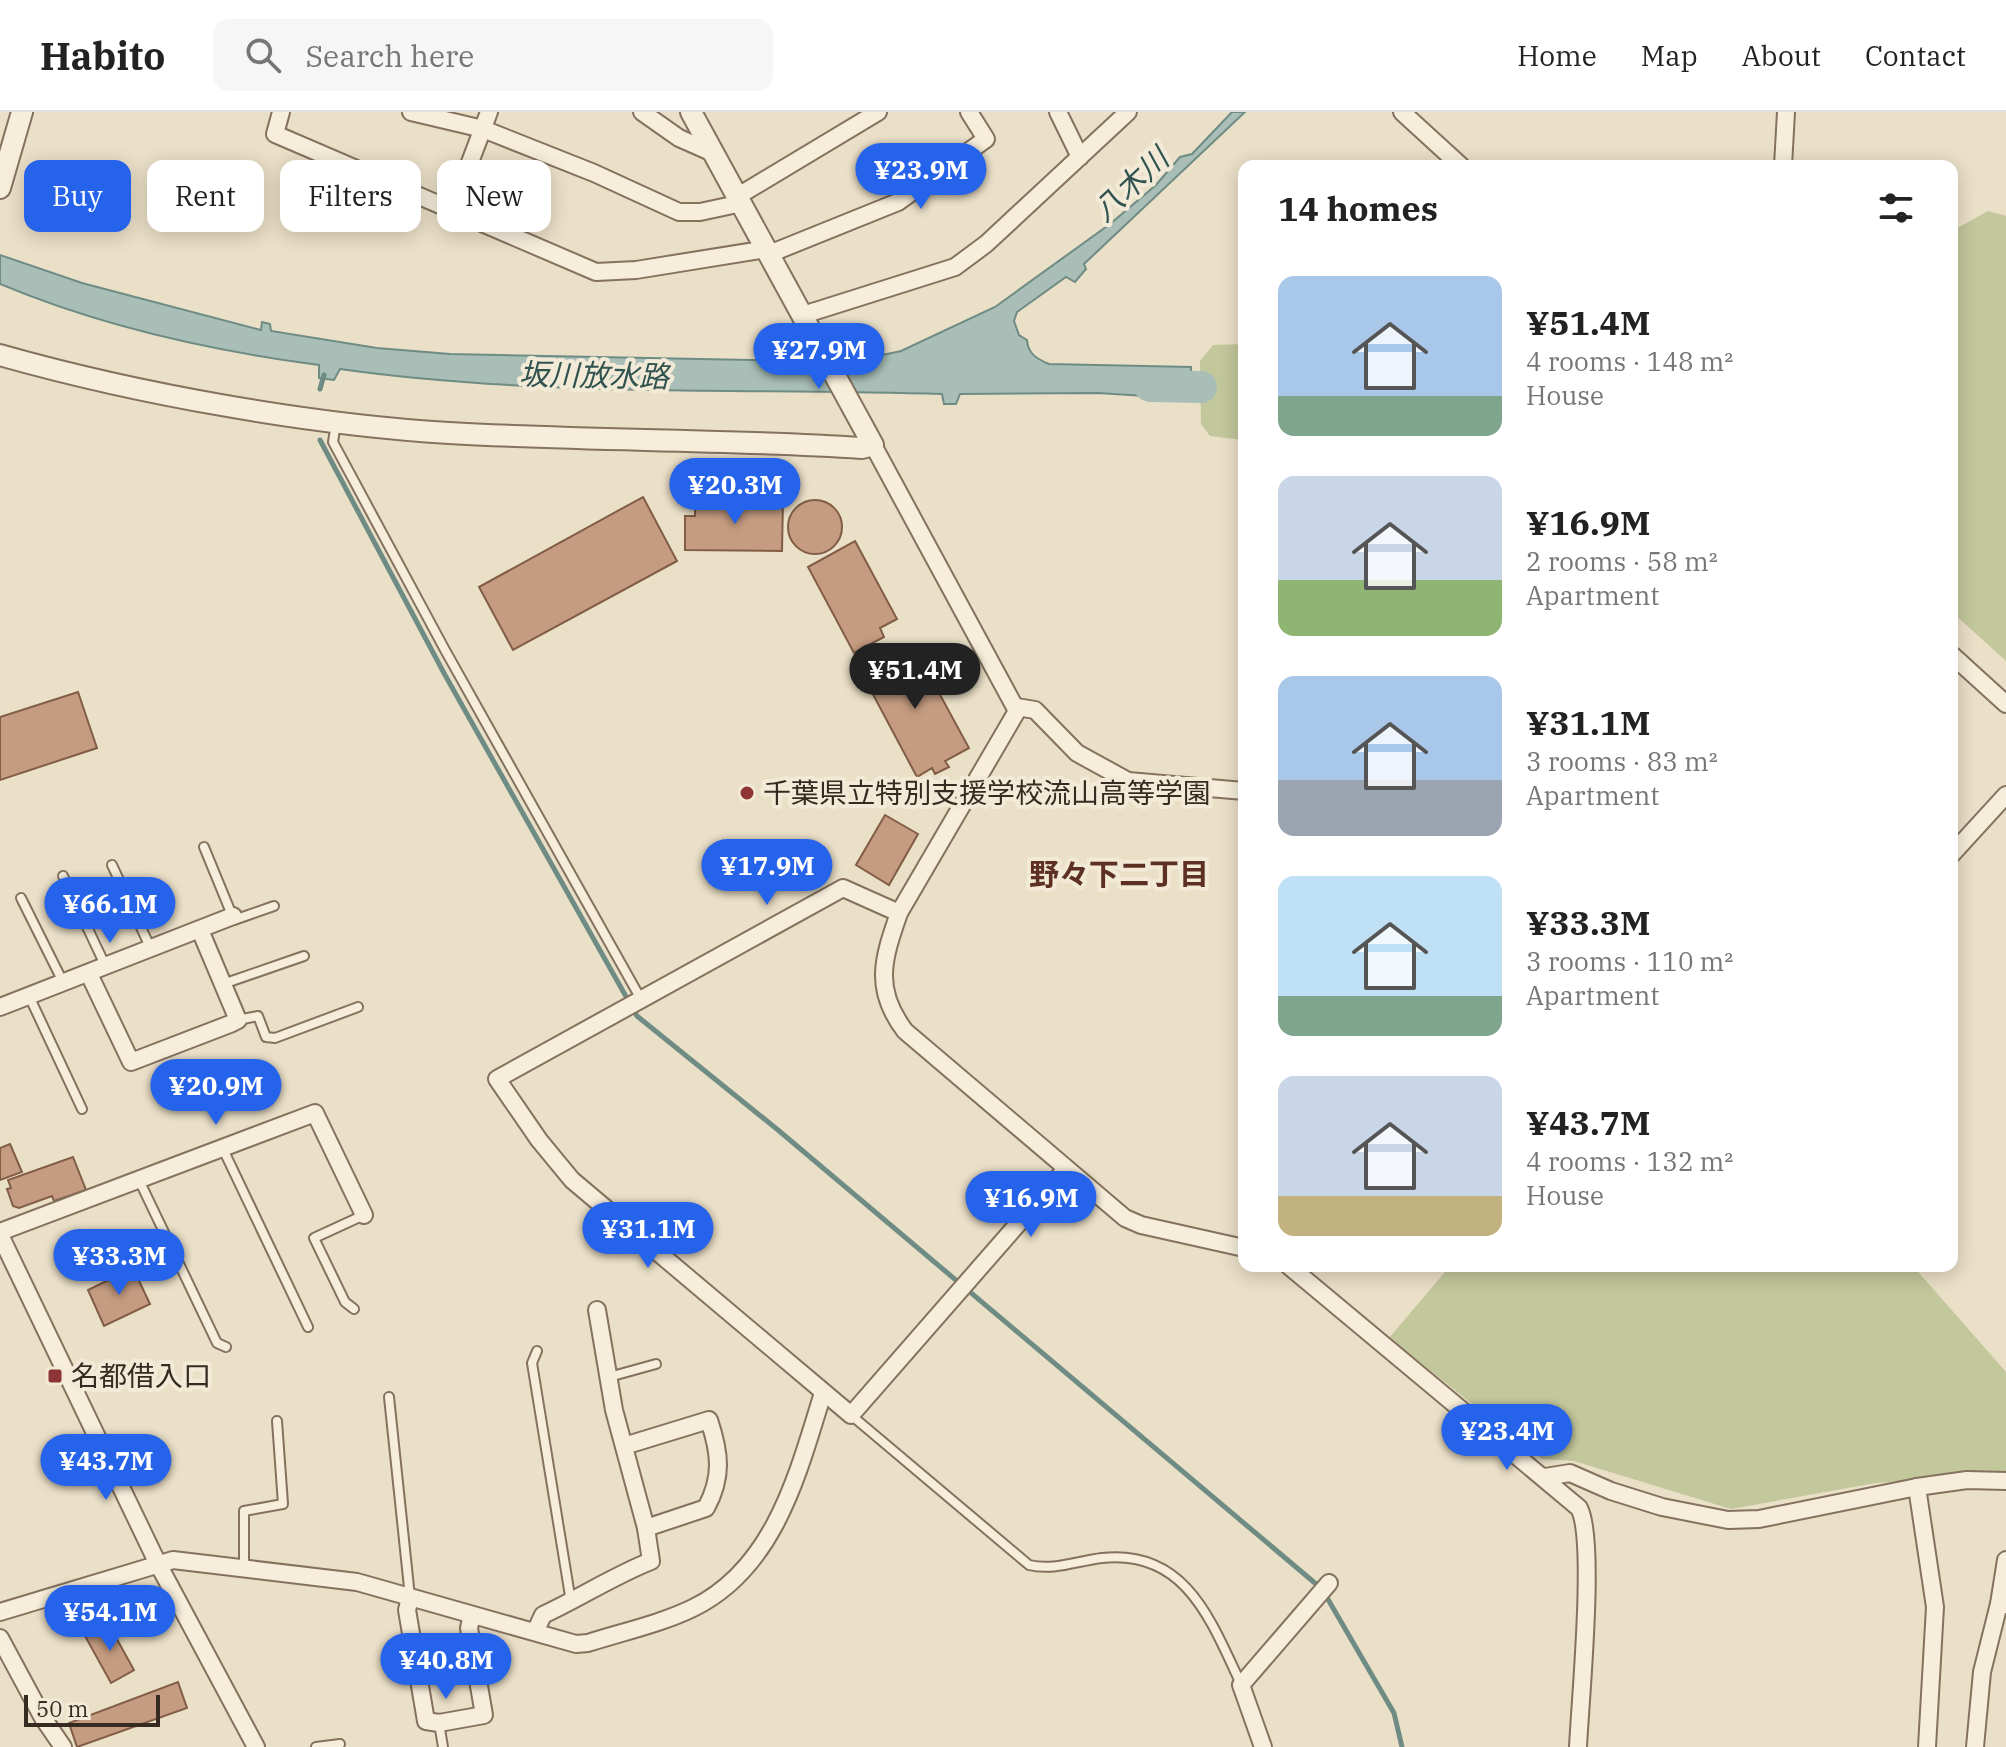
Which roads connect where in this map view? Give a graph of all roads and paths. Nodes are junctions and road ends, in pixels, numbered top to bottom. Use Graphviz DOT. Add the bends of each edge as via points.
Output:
graph roads {
  1 [pos="22,112"];
  2 [pos="281,112"];
  3 [pos="411,112"];
  4 [pos="489,112"];
  5 [pos="642,112"];
  6 [pos="691,112"];
  7 [pos="878,112"];
  8 [pos="969,112"];
  9 [pos="1058,112"];
  10 [pos="1128,112"];
  11 [pos="1402,112"];
  12 [pos="1786,112"];
  13 [pos="483,129"];
  14 [pos="8,138"];
  15 [pos="713,153"];
  16 [pos="1080,157"];
  17 [pos="471,160"];
  18 [pos="1454,160"];
  19 [pos="1783,160"];
  20 [pos="0,188"];
  21 [pos="740,200"];
  22 [pos="437,204"];
  23 [pos="503,232"];
  24 [pos="768,252"];
  25 [pos="807,322"];
  26 [pos="0,355"];
  27 [pos="336,422"];
  28 [pos="869,438"];
  29 [pos="1958,660"];
  30 [pos="2006,704"];
  31 [pos="1017,707"];
  32 [pos="1238,790"];
  33 [pos="2006,795"];
  34 [pos="204,847"];
  35 [pos="1958,847"];
  36 [pos="112,865"];
  37 [pos="63,876"];
  38 [pos="21,898"];
  39 [pos="274,906"];
  40 [pos="899,913"];
  41 [pos="233,916"];
  42 [pos="200,930"];
  43 [pos="151,949"];
  44 [pos="304,956"];
  45 [pos="106,968"];
  46 [pos="89,974"];
  47 [pos="63,983"];
  48 [pos="223,984"];
  49 [pos="29,996"];
  50 [pos="642,1001"];
  51 [pos="0,1007"];
  52 [pos="358,1007"];
  53 [pos="238,1020"];
  54 [pos="82,1109"];
  55 [pos="222,1147"];
  56 [pos="1065,1170"];
  57 [pos="138,1179"];
  58 [pos="364,1215"];
  59 [pos="0,1234"];
  60 [pos="1238,1247"];
  61 [pos="1296,1272"];
  62 [pos="354,1309"];
  63 [pos="597,1310"];
  64 [pos="308,1327"];
  65 [pos="226,1347"];
  66 [pos="537,1351"];
  67 [pos="656,1364"];
  68 [pos="608,1377"];
  69 [pos="823,1393"];
  70 [pos="389,1397"];
  71 [pos="851,1415"];
  72 [pos="277,1421"];
  73 [pos="624,1446"];
  74 [pos="1545,1477"];
  75 [pos="2006,1481"];
  76 [pos="1917,1487"];
  77 [pos="646,1528"];
  78 [pos="2006,1560"];
  79 [pos="157,1562"];
  80 [pos="244,1568"];
  81 [pos="1324,1588"];
  82 [pos="410,1598"];
  83 [pos="572,1602"];
  84 [pos="2002,1605"];
  85 [pos="0,1612"];
  86 [pos="472,1615"];
  87 [pos="536,1630"];
  88 [pos="0,1638"];
  89 [pos="1241,1685"];
  90 [pos="439,1723"];
  91 [pos="340,1744"];
  92 [pos="63,1747"];
  93 [pos="256,1747"];
  94 [pos="316,1747"];
  95 [pos="443,1747"];
  96 [pos="1263,1747"];
  97 [pos="1578,1747"];
  98 [pos="1927,1747"];
  99 [pos="1975,1747"];
  1 -- 14 [label="street"];
  2 -- 22 [label="street" via="275,134"];
  3 -- 13 [label="street"];
  4 -- 13 [label="street"];
  5 -- 15 [label="street" via="679,138"];
  6 -- 15 [label="street"];
  7 -- 21 [label="street"];
  8 -- 24 [label="street" via="986,139 921,188 883,209"];
  9 -- 16 [label="street"];
  10 -- 16 [label="street"];
  11 -- 18 [label="street"];
  12 -- 19 [label="street"];
  13 -- 17 [label="street"];
  13 -- 21 [label="street" via="679,212 700,212"];
  14 -- 20 [label="street"];
  15 -- 21 [label="street"];
  16 -- 25 [label="street" via="955,267"];
  21 -- 24 [label="street"];
  23 -- 24 [label="street" via="596,272"];
  24 -- 25 [label="street"];
  25 -- 28 [label="street"];
  26 -- 27 [label="street" via="154,390"];
  27 -- 28 [label="street" via="450,433 862,448"];
  27 -- 50 [label="lane" via="333,442"];
  28 -- 31 [label="street"];
  29 -- 30 [label="street"];
  31 -- 32 [label="street" via="1035,710 1077,753 1128,781"];
  31 -- 40 [label="street"];
  33 -- 35 [label="street"];
  34 -- 41 [label="lane"];
  36 -- 43 [label="lane"];
  37 -- 45 [label="lane"];
  38 -- 47 [label="lane"];
  39 -- 41 [label="lane" via="234,920"];
  40 -- 50 [label="street" via="843,888"];
  40 -- 56 [label="street" via="883,974 884,996 893,1016"];
  41 -- 42 [label="street"];
  42 -- 43 [label="street"];
  42 -- 48 [label="street"];
  43 -- 45 [label="street"];
  44 -- 48 [label="lane"];
  45 -- 46 [label="street"];
  46 -- 47 [label="street"];
  46 -- 53 [label="street" via="131,1062"];
  47 -- 49 [label="street"];
  48 -- 53 [label="street"];
  49 -- 51 [label="street"];
  49 -- 54 [label="lane"];
  50 -- 69 [label="street" via="497,1079 572,1180"];
  52 -- 53 [label="lane" via="275,1038 266,1037 258,1016"];
  55 -- 57 [label="street"];
  55 -- 58 [label="street" via="315,1113"];
  55 -- 64 [label="lane"];
  56 -- 60 [label="street" via="1125,1218"];
  56 -- 71 [label="street"];
  57 -- 59 [label="street"];
  57 -- 65 [label="lane" via="217,1343"];
  58 -- 62 [label="lane" via="314,1238 345,1302"];
  59 -- 79 [label="street"];
  61 -- 74 [label="street"];
  63 -- 68 [label="street"];
  66 -- 83 [label="lane" via="532,1363"];
  67 -- 68 [label="lane"];
  68 -- 73 [label="street"];
  69 -- 71 [label="street"];
  69 -- 87 [label="street" via="780,1514 728,1586 676,1615 588,1643"];
  70 -- 82 [label="lane"];
  71 -- 89 [label="lane" via="1029,1565 1042,1568 1105,1558 1139,1560 1169,1572 1195,1594"];
  72 -- 80 [label="lane" via="283,1504 244,1511"];
  73 -- 77 [label="street"];
  73 -- 77 [label="street" via="709,1420 719,1450 718,1487 706,1508"];
  74 -- 76 [label="street" via="1570,1473 1662,1507 1728,1520 1759,1519"];
  74 -- 97 [label="street" via="1585,1520"];
  75 -- 76 [label="street"];
  76 -- 98 [label="street" via="1935,1607"];
  77 -- 83 [label="street" via="651,1561 616,1574"];
  78 -- 84 [label="street"];
  79 -- 80 [label="street"];
  79 -- 85 [label="street"];
  79 -- 93 [label="street"];
  80 -- 82 [label="street" via="357,1582"];
  81 -- 89 [label="street"];
  82 -- 86 [label="street"];
  82 -- 90 [label="street" via="407,1610 426,1721"];
  83 -- 87 [label="street" via="543,1615"];
  84 -- 99 [label="street" via="1982,1672"];
  86 -- 87 [label="street"];
  86 -- 90 [label="street" via="469,1628 484,1715"];
  88 -- 92 [label="street"];
  89 -- 96 [label="street"];
  90 -- 95 [label="lane"];
  91 -- 94 [label="lane"];
}
